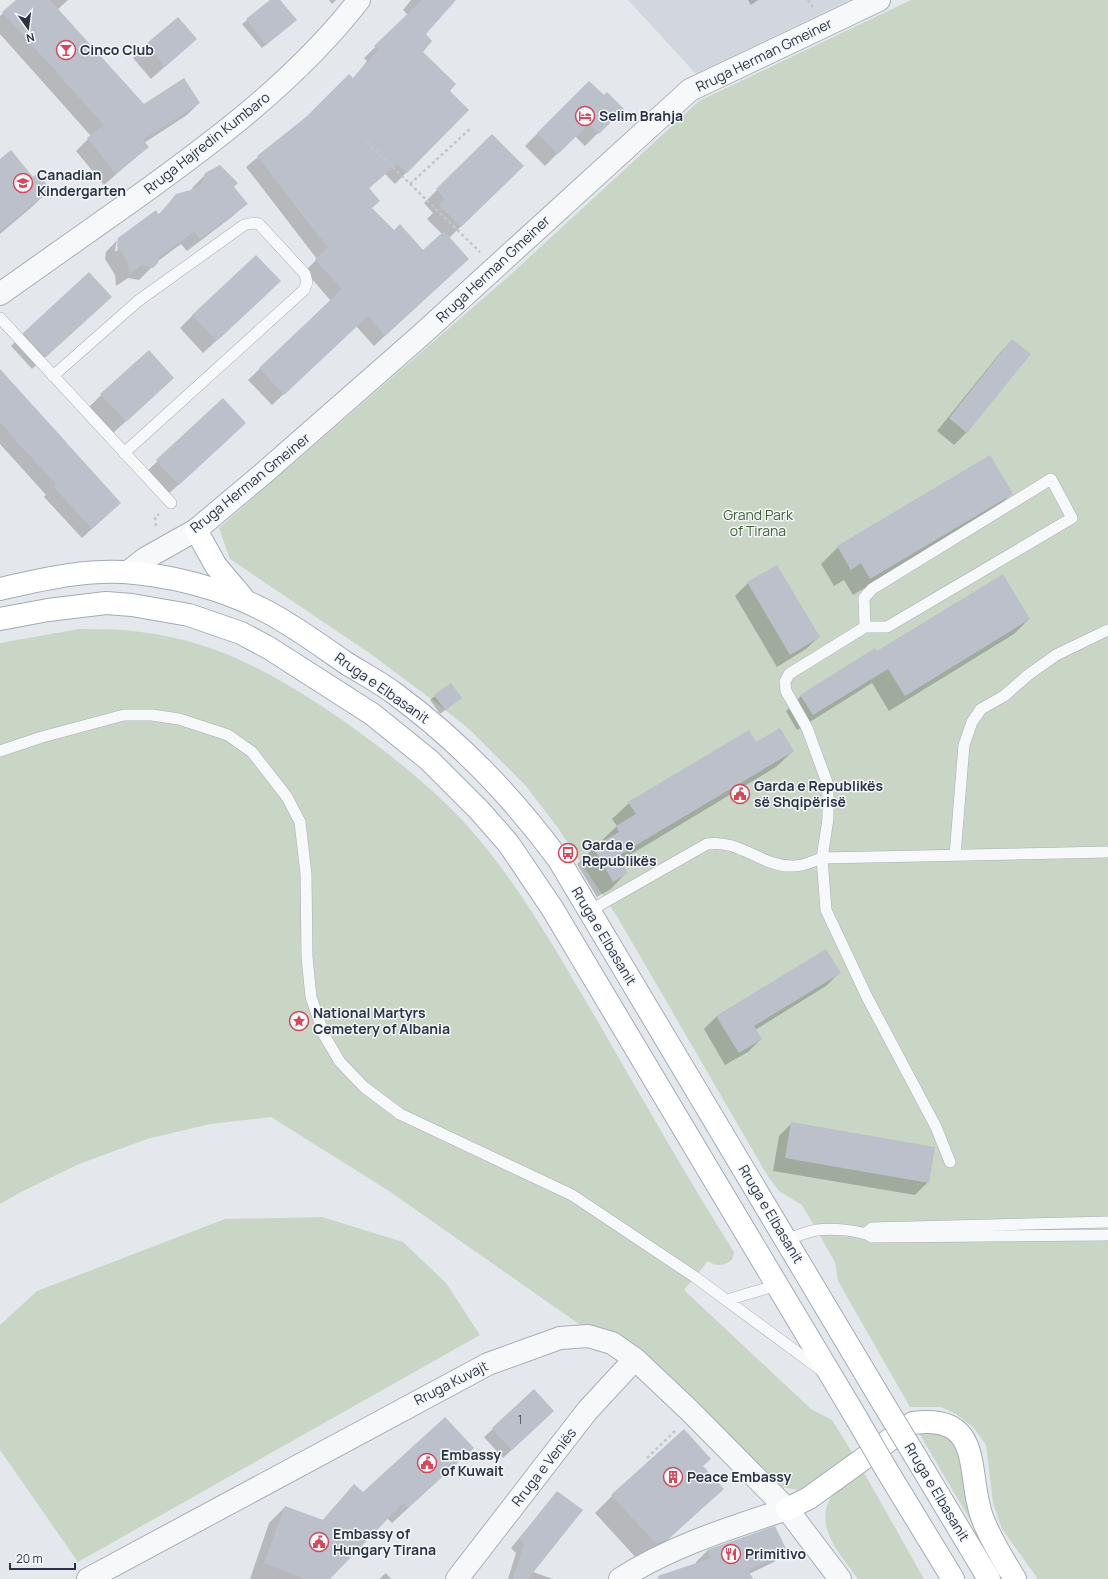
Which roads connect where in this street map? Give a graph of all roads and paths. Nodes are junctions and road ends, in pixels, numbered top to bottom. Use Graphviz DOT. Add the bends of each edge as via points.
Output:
graph roads {
  1 [pos="359,0"];
  2 [pos="879,0"];
  3 [pos="472,127"];
  4 [pos="367,142"];
  5 [pos="410,184"];
  6 [pos="464,235"];
  7 [pos="0,294"];
  8 [pos="0,318"];
  9 [pos="53,376"];
  10 [pos="124,453"];
  11 [pos="171,503"];
  12 [pos="155,517"];
  13 [pos="156,526"];
  14 [pos="196,530"];
  15 [pos="128,572"];
  16 [pos="0,589"];
  17 [pos="248,603"];
  18 [pos="0,619"];
  19 [pos="865,627"];
  20 [pos="1108,630"];
  21 [pos="0,751"];
  22 [pos="1108,852"];
  23 [pos="955,855"];
  24 [pos="822,858"];
  25 [pos="589,912"];
  26 [pos="950,1162"];
  27 [pos="1108,1222"];
  28 [pos="866,1233"];
  29 [pos="1108,1235"];
  30 [pos="787,1240"];
  31 [pos="777,1285"];
  32 [pos="727,1300"];
  33 [pos="635,1359"];
  34 [pos="832,1378"];
  35 [pos="694,1414"];
  36 [pos="647,1458"];
  37 [pos="787,1509"];
  38 [pos="88,1579"];
  39 [pos="457,1579"];
  40 [pos="620,1579"];
  41 [pos="840,1579"];
  42 [pos="953,1579"];
  43 [pos="989,1579"];
  44 [pos="1015,1579"];
  1 -- 7 [label="street, Rruga Hajredin Kumbaro" via="309,58 272,93 170,173"];
  2 -- 14 [label="street, Rruga Herman Gmeiner" via="690,90 420,336"];
  3 -- 5 [label="path"];
  4 -- 5 [label="path"];
  5 -- 6 [label="path"];
  8 -- 9 [label="lane"];
  9 -- 10 [label="lane"];
  9 -- 10 [label="lane" via="138,301 244,225 259,224 305,274 307,282 304,290"];
  10 -- 11 [label="lane"];
  12 -- 13 [label="path"];
  14 -- 15 [label="street, Rruga Herman Gmeiner" via="146,558"];
  14 -- 17 [label="main road" via="216,566"];
  15 -- 16 [label="main road, Rruga e Elbasanit" via="56,577"];
  15 -- 17 [label="main road, Rruga e Elbasanit" via="197,584"];
  17 -- 25 [label="main road, Rruga e Elbasanit" via="287,623 392,692 455,742 510,798 533,826 559,860"];
  18 -- 31 [label="main road, Rruga e Elbasanit" via="106,603 189,615 213,622 269,648 372,714 429,760 508,843 552,908"];
  19 -- 19 [label="lane" via="887,627 1072,518 1051,479 872,589 864,598"];
  19 -- 24 [label="lane" via="789,674 785,682 786,691 807,728 828,786 828,820"];
  20 -- 23 [label="lane" via="1056,655 1004,696 981,709 972,722 964,746"];
  21 -- 32 [label="lane" via="124,715 152,715 180,719 228,735 252,752 287,797 300,822 306,874 307,957 311,997 324,1035 340,1062 364,1087 400,1114 572,1195"];
  22 -- 23 [label="lane"];
  23 -- 24 [label="lane"];
  24 -- 25 [label="lane" via="793,866 772,863 730,844 707,844"];
  24 -- 26 [label="lane" via="826,910 867,997 936,1127"];
  25 -- 30 [label="main road, Rruga e Elbasanit"];
  27 -- 28 [label="lane" via="872,1228"];
  28 -- 29 [label="lane" via="872,1237"];
  28 -- 30 [label="lane" via="817,1230"];
  30 -- 43 [label="main road, Rruga e Elbasanit, bridge"];
  31 -- 32 [label="lane"];
  31 -- 34 [label="main road, Rruga e Elbasanit"];
  32 -- 34 [label="lane"];
  33 -- 35 [label="street, Rruga Kuvajt"];
  33 -- 38 [label="street, Rruga Kuvajt" via="612,1343 588,1336 560,1338 488,1364"];
  33 -- 39 [label="street, Rruga e Veniës" via="587,1411"];
  34 -- 42 [label="main road, Rruga e Elbasanit, bridge"];
  35 -- 36 [label="path"];
  35 -- 37 [label="street, Rruga Kuvajt"];
  37 -- 40 [label="street" via="708,1536 645,1563"];
  37 -- 41 [label="street, Rruga Kuvajt"];
  37 -- 44 [label="main road" via="809,1498 913,1423 926,1421 941,1424 953,1429 962,1437 970,1451 981,1517"];
}
